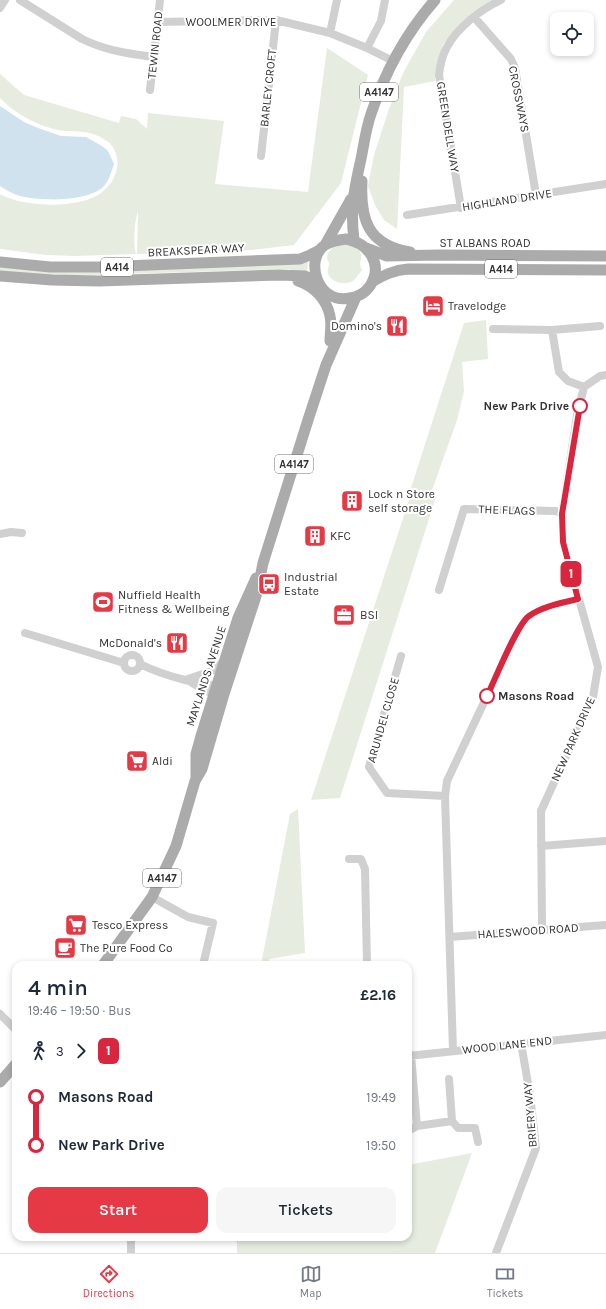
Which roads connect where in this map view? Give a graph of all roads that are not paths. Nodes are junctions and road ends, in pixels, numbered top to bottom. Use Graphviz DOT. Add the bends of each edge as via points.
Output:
graph roads {
  1 [pos="5,0"];
  2 [pos="20,0"];
  3 [pos="160,0"];
  4 [pos="337,0"];
  5 [pos="385,0"];
  6 [pos="435,0"];
  7 [pos="501,0"];
  8 [pos="0,8"];
  9 [pos="474,17"];
  10 [pos="276,20"];
  11 [pos="157,22"];
  12 [pos="330,33"];
  13 [pos="367,48"];
  14 [pos="153,57"];
  15 [pos="393,61"];
  16 [pos="150,90"];
  17 [pos="261,156"];
  18 [pos="361,160"];
  19 [pos="606,184"];
  20 [pos="536,195"];
  21 [pos="353,196"];
  22 [pos="461,208"];
  23 [pos="407,215"];
  24 [pos="354,240"];
  25 [pos="322,248"];
  26 [pos="366,248"];
  27 [pos="439,255"];
  28 [pos="606,256"];
  29 [pos="0,262"];
  30 [pos="606,270"];
  31 [pos="279,275"];
  32 [pos="0,276"];
  33 [pos="317,281"];
  34 [pos="372,282"];
  35 [pos="330,296"];
  36 [pos="356,297"];
  37 [pos="600,326"];
  38 [pos="493,329"];
  39 [pos="552,330"];
  40 [pos="330,341"];
  41 [pos="326,365"];
  42 [pos="606,375"];
  43 [pos="584,387"];
  44 [pos="562,514"];
  45 [pos="22,533"];
  46 [pos="0,534"];
  47 [pos="263,563"];
  48 [pos="439,590"];
  49 [pos="578,599"];
  50 [pos="25,633"];
  51 [pos="241,641"];
  52 [pos="401,656"];
  53 [pos="225,658"];
  54 [pos="186,680"];
  55 [pos="220,691"];
  56 [pos="212,734"];
  57 [pos="196,754"];
  58 [pos="196,778"];
  59 [pos="445,796"];
  60 [pos="606,841"];
  61 [pos="541,846"];
  62 [pos="350,859"];
  63 [pos="152,897"];
  64 [pos="606,925"];
  65 [pos="542,929"];
  66 [pos="450,937"];
  67 [pos="107,961"];
  68 [pos="204,961"];
  69 [pos="367,961"];
  70 [pos="0,1014"];
  71 [pos="12,1026"];
  72 [pos="606,1035"];
  73 [pos="521,1043"];
  74 [pos="453,1051"];
  75 [pos="412,1056"];
  76 [pos="12,1068"];
  77 [pos="412,1076"];
  78 [pos="449,1079"];
  79 [pos="0,1082"];
  80 [pos="452,1121"];
  81 [pos="417,1126"];
  82 [pos="412,1129"];
  83 [pos="478,1142"];
  84 [pos="131,1241"];
  85 [pos="131,1253"];
  86 [pos="496,1253"];
  1 -- 8 [label="street"];
  2 -- 14 [label="street" via="82,40 119,52"];
  3 -- 11 [label="street, TEWIN ROAD"];
  4 -- 12 [label="street"];
  5 -- 13 [label="street" via="381,21"];
  6 -- 15 [label="main road, A4147" via="410,32"];
  7 -- 9 [label="street, GREEN DELL WAY"];
  9 -- 20 [label="street, CROSSWAYS" via="511,59 515,68"];
  9 -- 22 [label="street, GREEN DELL WAY" via="447,47 439,75"];
  10 -- 11 [label="street, WOOLMER DRIVE"];
  10 -- 12 [label="street, WOOLMER DRIVE"];
  10 -- 17 [label="street, BARLEY CROFT"];
  11 -- 14 [label="street, TEWIN ROAD"];
  12 -- 13 [label="street, WOOLMER DRIVE"];
  13 -- 15 [label="street, WOOLMER DRIVE"];
  14 -- 16 [label="street, TEWIN ROAD"];
  15 -- 18 [label="main road, A4147" via="370,115"];
  18 -- 21 [label="main road, A4147"];
  18 -- 27 [label="main road, A4147" via="361,198 366,223 374,236 399,250"];
  19 -- 20 [label="street, HIGHLAND DRIVE"];
  20 -- 22 [label="street, HIGHLAND DRIVE"];
  21 -- 24 [label="main road, A4147"];
  21 -- 25 [label="main road, A4147"];
  22 -- 23 [label="street, HIGHLAND DRIVE"];
  24 -- 25 [label="main road" via="335,240"];
  24 -- 26 [label="main road"];
  25 -- 29 [label="main road, BREAKSPEAR WAY / A414" via="300,259 105,267 50,267"];
  25 -- 33 [label="main road" via="316,261"];
  26 -- 27 [label="main road, ST ALBANS ROAD / A414" via="388,256"];
  26 -- 34 [label="main road" via="375,266"];
  27 -- 28 [label="main road, ST ALBANS ROAD / A414"];
  30 -- 34 [label="main road, A414" via="408,269 388,273"];
  31 -- 32 [label="main road, A414" via="99,281"];
  31 -- 33 [label="main road, A414" via="305,276"];
  31 -- 40 [label="main road" via="304,283 326,302 330,317"];
  33 -- 35 [label="main road"];
  34 -- 36 [label="main road"];
  35 -- 36 [label="main road" via="345,299"];
  35 -- 40 [label="main road, MAYLANDS AVENUE / A4147" via="337,312"];
  36 -- 41 [label="main road, MAYLANDS AVENUE / A4147"];
  37 -- 39 [label="street"];
  38 -- 39 [label="street"];
  39 -- 43 [label="street" via="559,372 568,381"];
  40 -- 41 [label="main road, MAYLANDS AVENUE / A4147"];
  41 -- 47 [label="main road, MAYLANDS AVENUE / A4147"];
  42 -- 43 [label="street"];
  43 -- 44 [label="street, NEW PARK DRIVE"];
  44 -- 48 [label="street, THE FLAGS" via="556,511 464,509"];
  44 -- 49 [label="street, NEW PARK DRIVE" via="563,542"];
  45 -- 46 [label="street"];
  47 -- 51 [label="main road, MAYLANDS AVENUE / A4147" via="257,592"];
  47 -- 53 [label="main road, MAYLANDS AVENUE / A4147" via="238,618"];
  49 -- 59 [label="street" via="540,609 528,616 520,626 447,781"];
  49 -- 61 [label="street, NEW PARK DRIVE" via="598,667 593,697 541,811"];
  50 -- 54 [label="street" via="124,663 126,668 132,671 140,664"];
  51 -- 53 [label="main road" via="236,642"];
  51 -- 55 [label="main road, MAYLANDS AVENUE / A4147"];
  52 -- 59 [label="street, ARUNDEL CLOSE" via="369,767 387,793"];
  53 -- 54 [label="street" via="214,670"];
  53 -- 55 [label="main road, MAYLANDS AVENUE / A4147"];
  54 -- 55 [label="street" via="203,690"];
  55 -- 56 [label="main road, MAYLANDS AVENUE / A4147"];
  55 -- 57 [label="main road, MAYLANDS AVENUE / A4147"];
  56 -- 57 [label="main road" via="208,735"];
  56 -- 58 [label="main road, MAYLANDS AVENUE / A4147" via="202,769"];
  57 -- 58 [label="main road, MAYLANDS AVENUE / A4147"];
  58 -- 63 [label="main road, MAYLANDS AVENUE / A4147" via="176,846"];
  59 -- 66 [label="street"];
  60 -- 61 [label="street"];
  61 -- 65 [label="street, NEW PARK DRIVE"];
  62 -- 69 [label="street" via="361,859 365,869"];
  63 -- 67 [label="main road, MAYLANDS AVENUE / A4147"];
  63 -- 68 [label="street" via="188,917 213,923"];
  64 -- 65 [label="street, HALESWOOD ROAD"];
  65 -- 66 [label="street, HALESWOOD ROAD"];
  66 -- 74 [label="street"];
  70 -- 71 [label="street"];
  72 -- 73 [label="street, WOOD LANE END"];
  73 -- 74 [label="street, WOOD LANE END"];
  73 -- 86 [label="street, BRIERY WAY" via="536,1148"];
  74 -- 75 [label="street, WOOD LANE END"];
  76 -- 79 [label="main road"];
  77 -- 81 [label="street"];
  78 -- 80 [label="street"];
  80 -- 81 [label="street"];
  80 -- 83 [label="street" via="458,1128 475,1128"];
  81 -- 82 [label="street"];
  84 -- 85 [label="street"];
}
